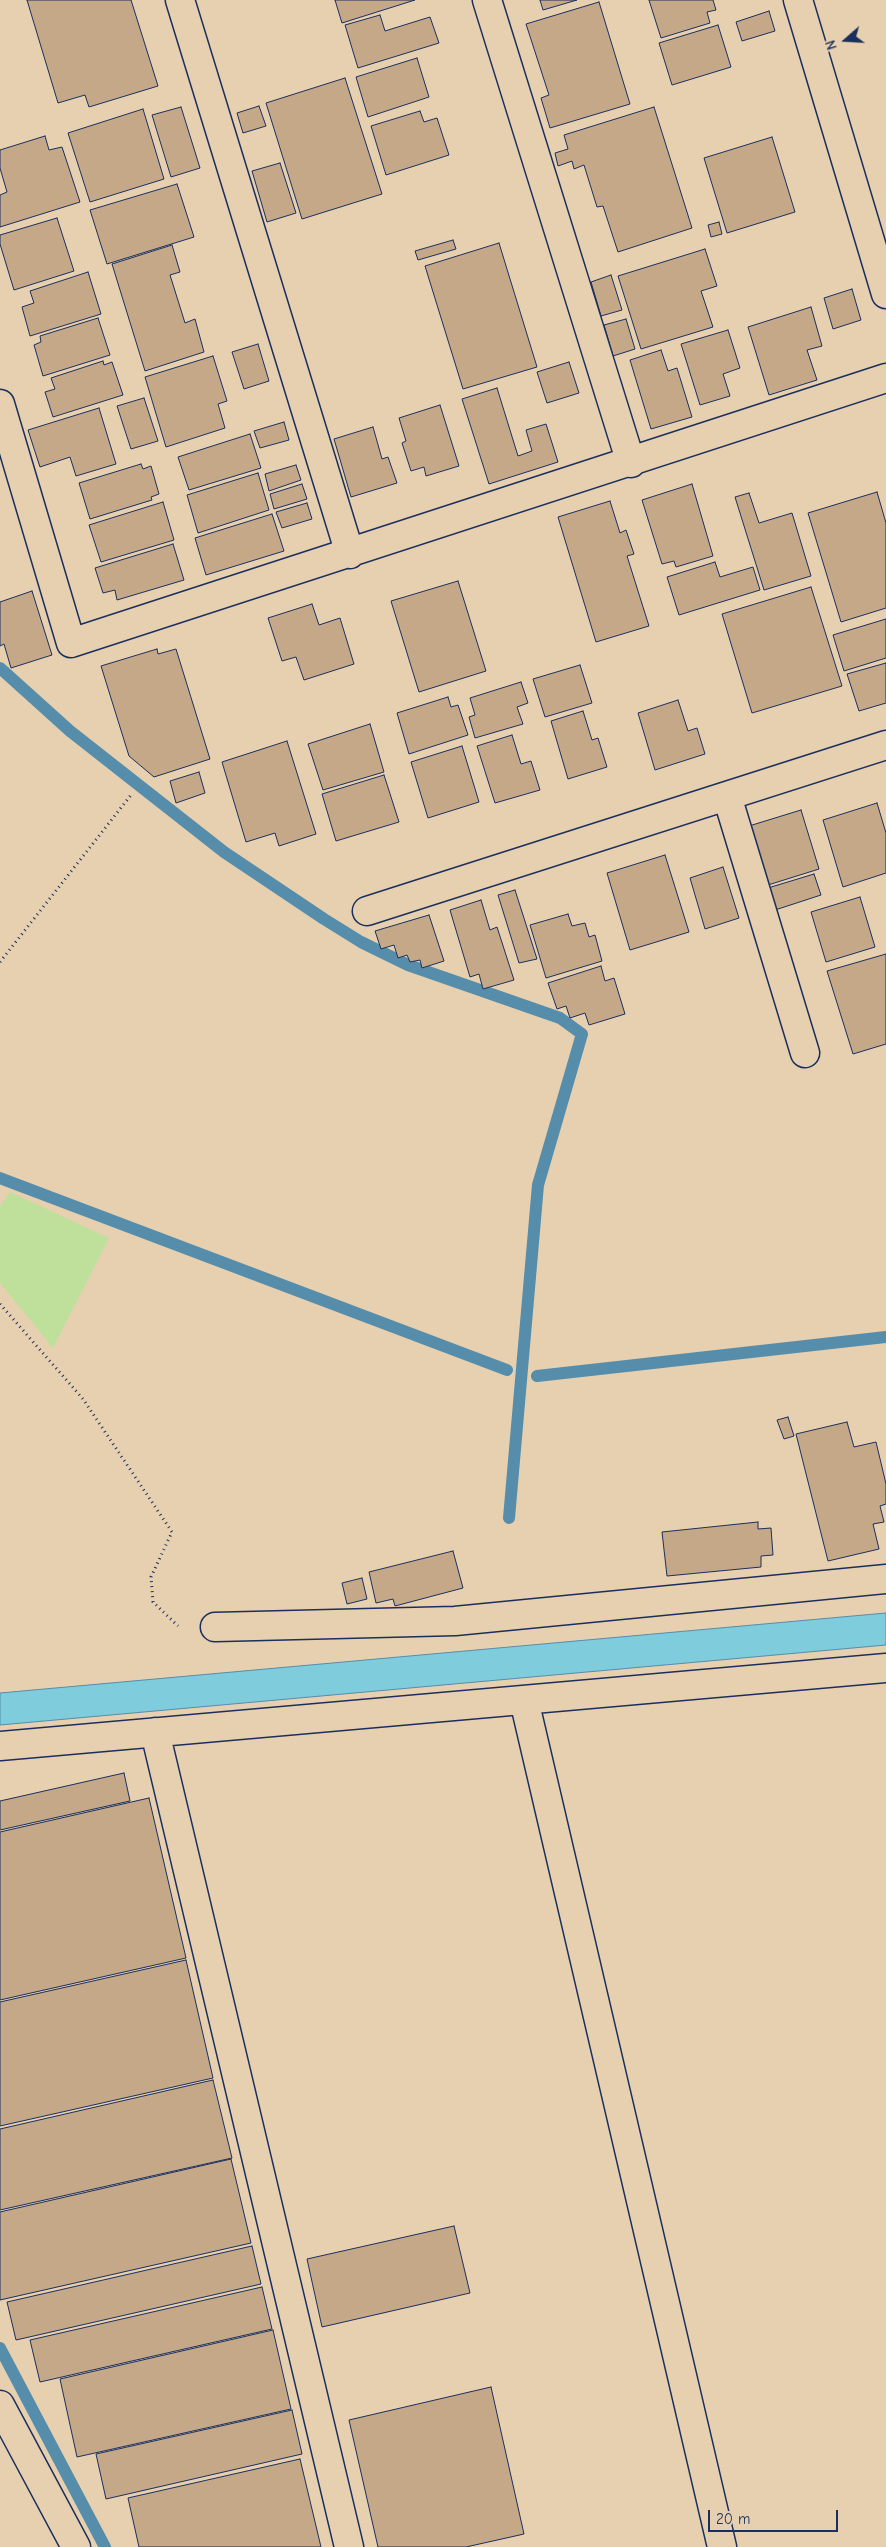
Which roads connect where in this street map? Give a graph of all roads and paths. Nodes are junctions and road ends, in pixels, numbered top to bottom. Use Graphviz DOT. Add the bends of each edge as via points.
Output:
graph roads {
  1 [pos="180,0"];
  2 [pos="487,0"];
  3 [pos="798,0"];
  4 [pos="886,294"];
  5 [pos="886,378"];
  6 [pos="0,404"];
  7 [pos="631,463"];
  8 [pos="350,554"];
  9 [pos="886,744"];
  10 [pos="131,795"];
  11 [pos="727,796"];
  12 [pos="367,912"];
  13 [pos="0,962"];
  14 [pos="805,1053"];
  15 [pos="0,1304"];
  16 [pos="886,1579"];
  17 [pos="215,1628"];
  18 [pos="886,1668"];
  19 [pos="524,1700"];
  20 [pos="155,1732"];
  21 [pos="0,1746"];
  22 [pos="0,2405"];
  23 [pos="76,2547"];
  24 [pos="349,2547"];
  25 [pos="722,2547"];
  1 -- 8 [label="street"];
  2 -- 7 [label="street"];
  3 -- 4 [label="street"];
  5 -- 7 [label="street"];
  6 -- 8 [label="street" via="70,643"];
  7 -- 8 [label="street"];
  9 -- 11 [label="street"];
  10 -- 13 [label="path"];
  11 -- 12 [label="street"];
  11 -- 14 [label="street"];
  15 -- 17 [label="path" via="83,1399 172,1532 151,1577 153,1602 183,1630"];
  16 -- 17 [label="street" via="455,1622"];
  18 -- 19 [label="street"];
  19 -- 20 [label="street"];
  19 -- 25 [label="street"];
  20 -- 21 [label="street"];
  20 -- 24 [label="street"];
  22 -- 23 [label="street"];
}
